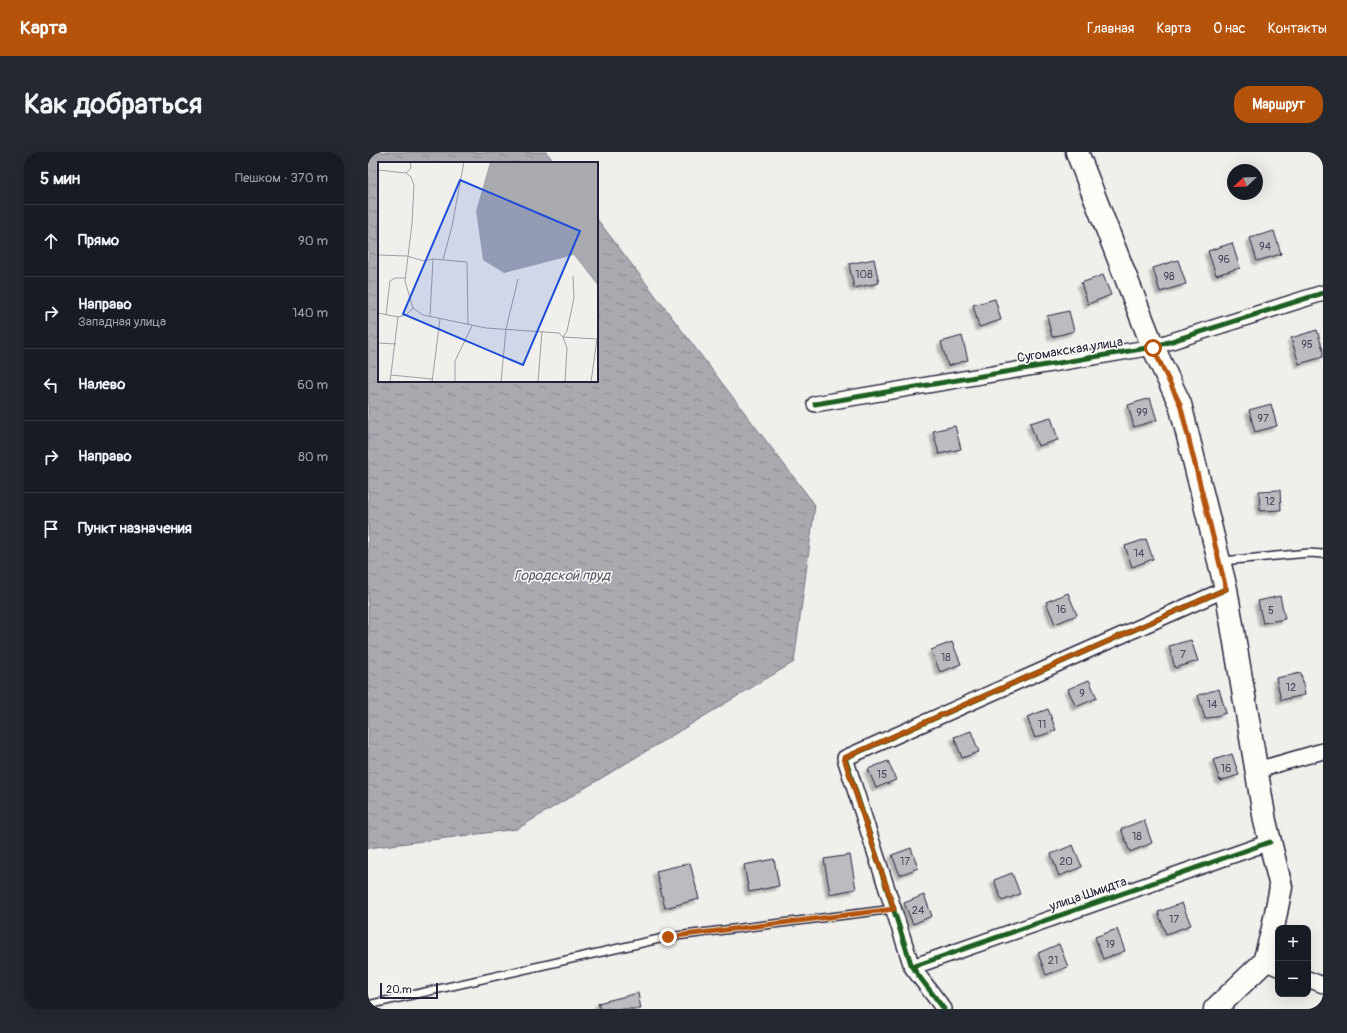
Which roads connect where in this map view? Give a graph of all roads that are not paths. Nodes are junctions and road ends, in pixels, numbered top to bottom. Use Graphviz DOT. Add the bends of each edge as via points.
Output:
graph roads {
  1 [pos="1077,152"];
  2 [pos="1323,293"];
  3 [pos="1153,348"];
  4 [pos="815,404"];
  5 [pos="1323,554"];
  6 [pos="1219,561"];
  7 [pos="1226,589"];
  8 [pos="1323,751"];
  9 [pos="1257,770"];
  10 [pos="1270,842"];
  11 [pos="894,909"];
  12 [pos="1271,965"];
  13 [pos="912,968"];
  14 [pos="1311,980"];
  15 [pos="1323,985"];
  16 [pos="368,1005"];
  17 [pos="944,1009"];
  18 [pos="1215,1009"];
  1 -- 3 [label="main road"];
  2 -- 3 [label="street, Сугомакская улица"];
  3 -- 4 [label="street, Сугомакская улица"];
  3 -- 6 [label="main road" via="1180,404"];
  5 -- 6 [label="lane"];
  6 -- 7 [label="main road"];
  7 -- 9 [label="main road"];
  7 -- 11 [label="street" via="844,758"];
  8 -- 9 [label="street"];
  9 -- 10 [label="main road"];
  10 -- 12 [label="main road" via="1281,888"];
  10 -- 13 [label="street, улица Шмидта"];
  11 -- 13 [label="street"];
  11 -- 16 [label="lane" via="668,937"];
  12 -- 18 [label="main road"];
  13 -- 17 [label="street"];
  14 -- 15 [label="street"];
}
